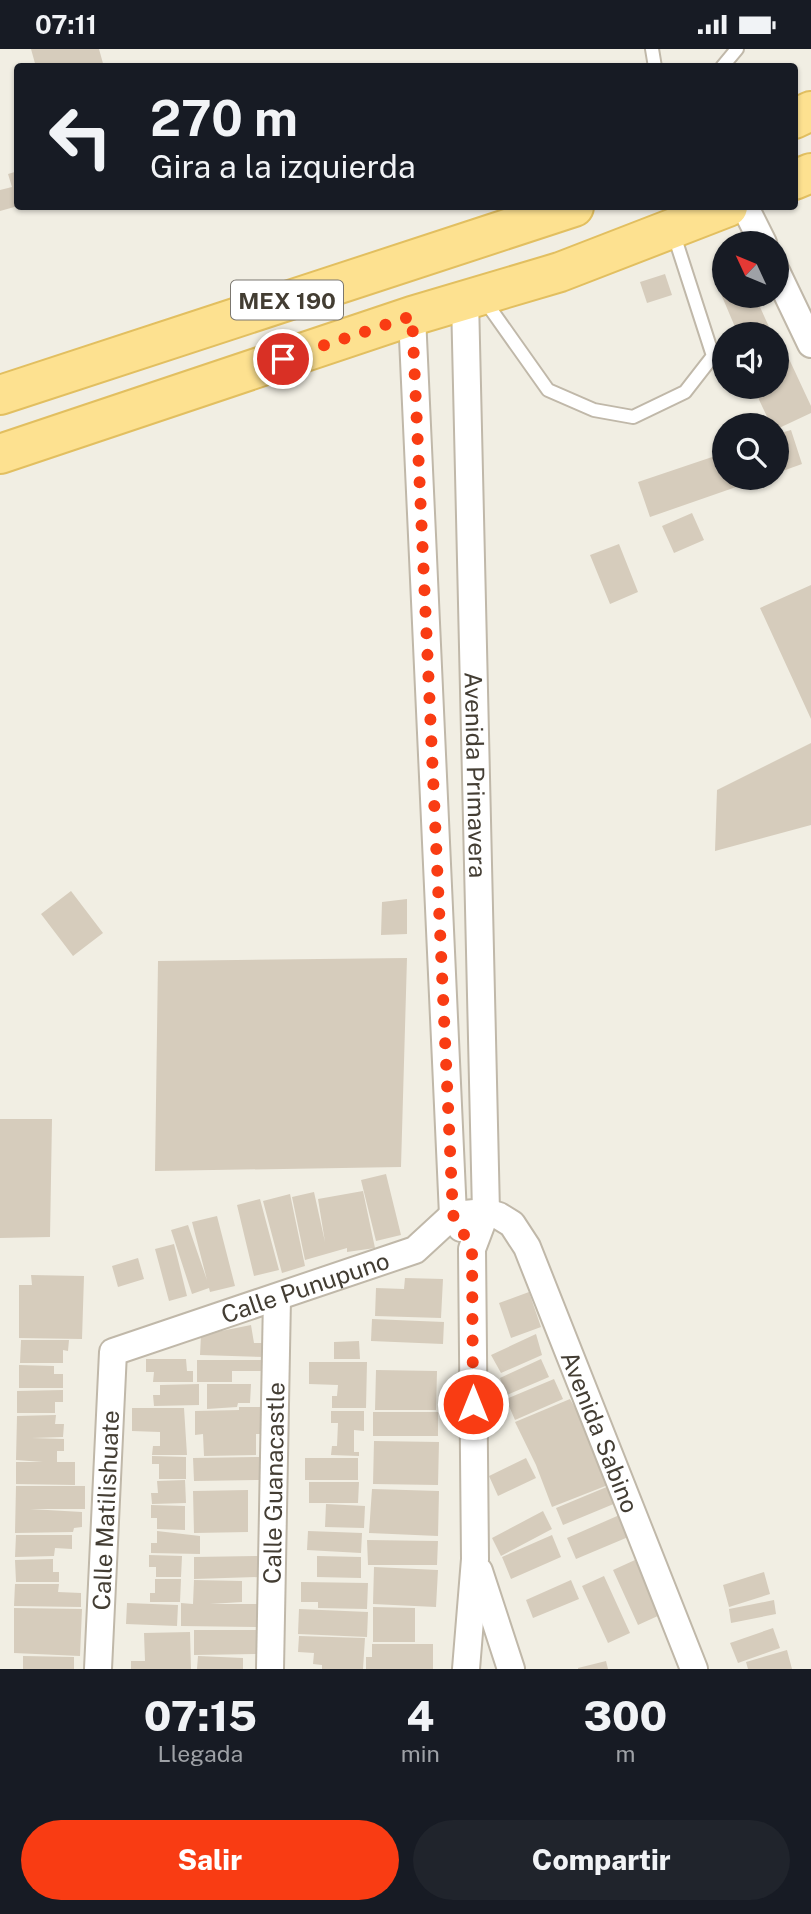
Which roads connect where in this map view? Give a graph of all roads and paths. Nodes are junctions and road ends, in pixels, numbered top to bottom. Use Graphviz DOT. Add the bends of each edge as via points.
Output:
graph roads {
  1 [pos="737,49"];
  2 [pos="725,63"];
  3 [pos="565,210"];
  4 [pos="720,210"];
  5 [pos="746,210"];
  6 [pos="672,228"];
  7 [pos="756,231"];
  8 [pos="473,297"];
  9 [pos="789,298"];
  10 [pos="412,316"];
  11 [pos="811,344"];
  12 [pos="0,395"];
  13 [pos="0,454"];
  14 [pos="486,1212"];
  15 [pos="453,1215"];
  16 [pos="472,1249"];
  17 [pos="277,1298"];
  18 [pos="113,1352"];
  19 [pos="475,1559"];
  20 [pos="98,1669"];
  21 [pos="270,1669"];
  22 [pos="466,1669"];
  23 [pos="511,1669"];
  24 [pos="694,1669"];
  1 -- 2 [label="lane"];
  3 -- 12 [label="main road, MEX 190"];
  4 -- 6 [label="main road, MEX 190"];
  5 -- 7 [label="street"];
  6 -- 8 [label="main road, MEX 190" via="559,272"];
  6 -- 8 [label="lane" via="713,356 685,392 634,417 594,410 548,390"];
  8 -- 10 [label="main road, MEX 190"];
  8 -- 14 [label="street, Avenida Primavera"];
  9 -- 11 [label="street"];
  10 -- 13 [label="main road, MEX 190"];
  10 -- 15 [label="street, Avenida Primavera"];
  14 -- 15 [label="street"];
  14 -- 16 [label="street, Avenida Primavera"];
  14 -- 24 [label="street, Avenida Sabino" via="512,1224 527,1247"];
  15 -- 16 [label="street, Avenida Primavera"];
  15 -- 17 [label="street, Calle Punupuno" via="415,1250"];
  16 -- 19 [label="street, Avenida Primavera"];
  17 -- 18 [label="street, Calle Punupuno"];
  17 -- 21 [label="street, Calle Guanacastle"];
  18 -- 20 [label="street, Calle Matilishuate"];
  19 -- 22 [label="street, Avenida Primavera"];
  19 -- 23 [label="street"];
}
